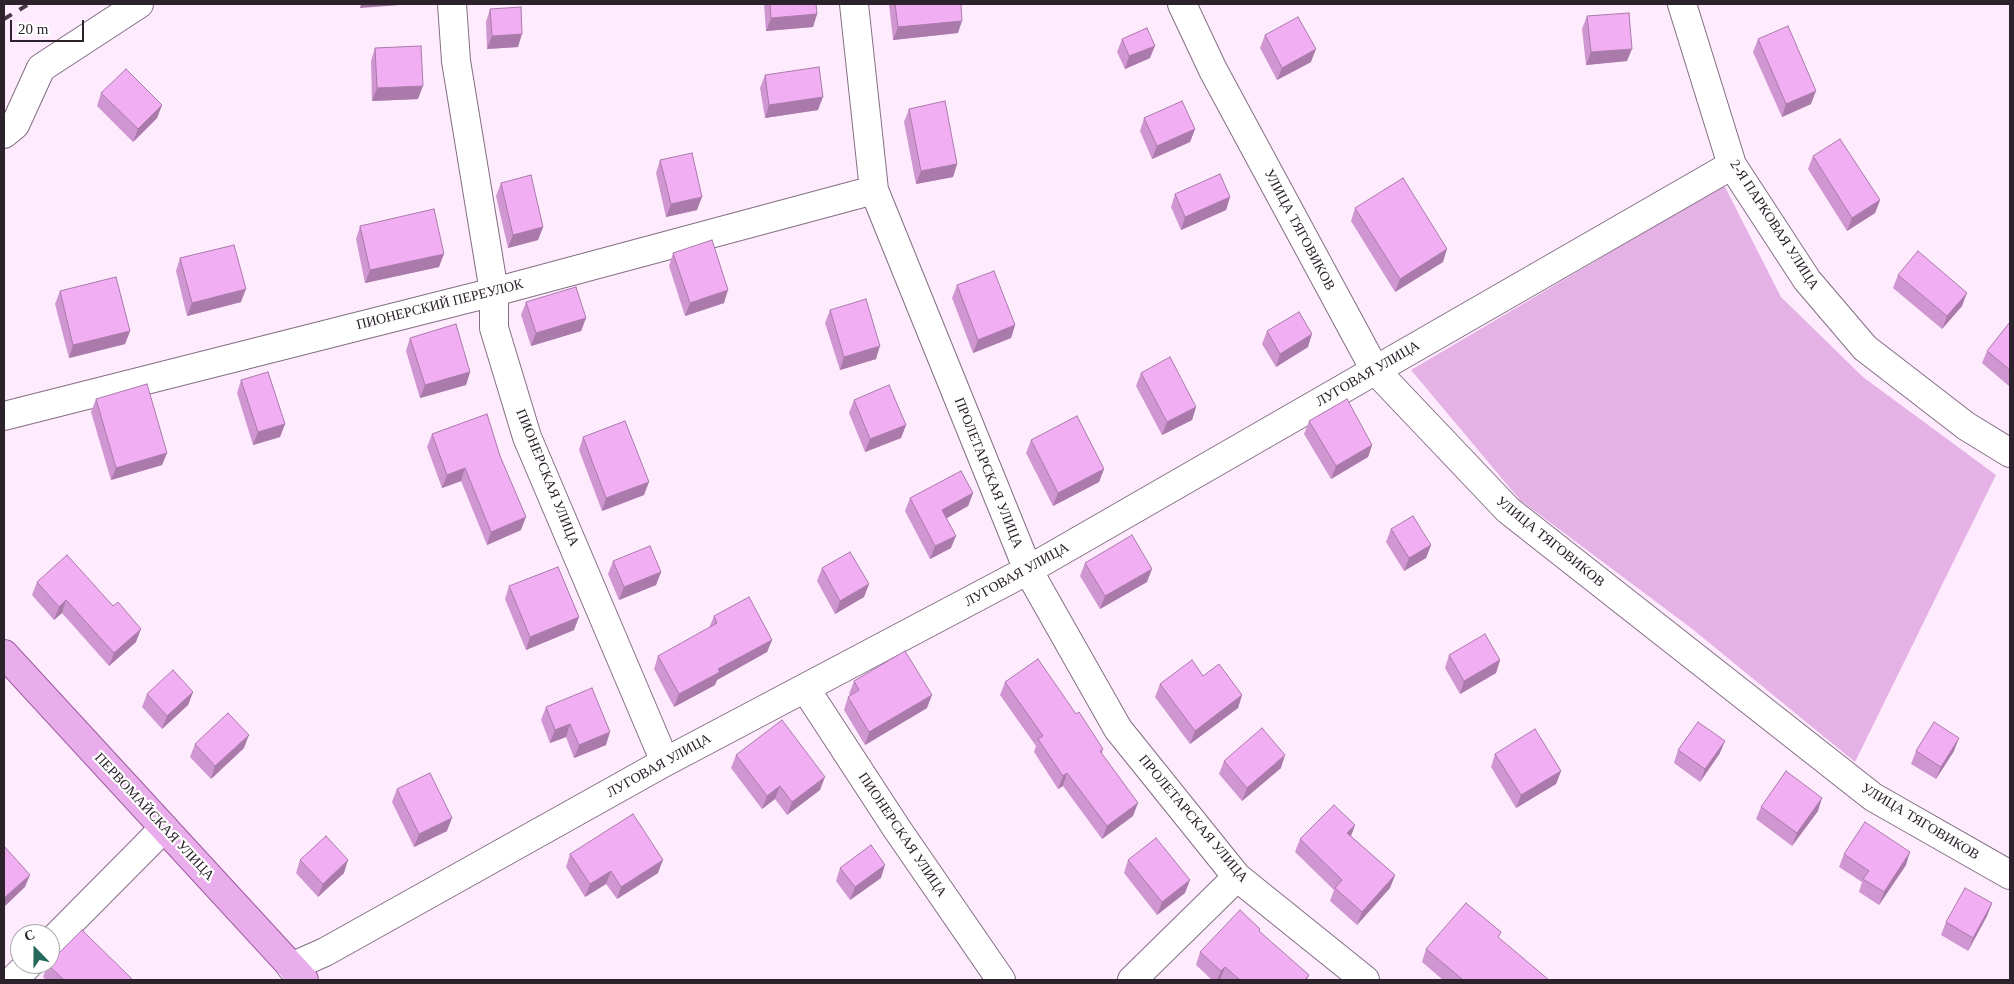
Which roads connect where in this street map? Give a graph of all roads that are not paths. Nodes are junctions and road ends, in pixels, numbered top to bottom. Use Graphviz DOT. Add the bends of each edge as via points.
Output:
graph roads {
  1 [pos="139,4"];
  2 [pos="452,4"];
  3 [pos="854,4"];
  4 [pos="1182,4"];
  5 [pos="1682,4"];
  6 [pos="4,134"];
  7 [pos="1732,165"];
  8 [pos="874,190"];
  9 [pos="494,292"];
  10 [pos="1375,370"];
  11 [pos="4,416"];
  12 [pos="2010,453"];
  13 [pos="1028,570"];
  14 [pos="4,654"];
  15 [pos="805,688"];
  16 [pos="665,762"];
  17 [pos="164,828"];
  18 [pos="2010,875"];
  19 [pos="1237,877"];
  20 [pos="60,934"];
  21 [pos="298,974"];
  22 [pos="1001,980"];
  23 [pos="1132,980"];
  24 [pos="1365,980"];
  1 -- 6 [label="street" via="41,68 15,126"];
  2 -- 9 [label="street, ПИОНЕРСКАЯ УЛИЦА" via="456,61"];
  3 -- 8 [label="street, ПРОЛЕТАРСКАЯ УЛИЦА"];
  4 -- 10 [label="street, УЛИЦА ТЯГОВИКОВ" via="1213,70"];
  5 -- 7 [label="street, 2-Я ПАРКОВАЯ УЛИЦА"];
  7 -- 10 [label="street, ЛУГОВАЯ УЛИЦА"];
  7 -- 12 [label="street, 2-Я ПАРКОВАЯ УЛИЦА" via="1807,280 1865,348 1966,426"];
  8 -- 9 [label="street, ПИОНЕРСКИЙ ПЕРЕУЛОК"];
  8 -- 13 [label="street, ПРОЛЕТАРСКАЯ УЛИЦА"];
  9 -- 11 [label="street, ПИОНЕРСКИЙ ПЕРЕУЛОК"];
  9 -- 16 [label="street, ПИОНЕРСКАЯ УЛИЦА" via="494,328 527,437"];
  10 -- 13 [label="street, ЛУГОВАЯ УЛИЦА"];
  10 -- 18 [label="street, УЛИЦА ТЯГОВИКОВ" via="1508,510 1873,797"];
  13 -- 15 [label="street, ЛУГОВАЯ УЛИЦА"];
  13 -- 19 [label="street, ПРОЛЕТАРСКАЯ УЛИЦА" via="1118,729"];
  14 -- 17 [label="main road, ПЕРВОМАЙСКАЯ УЛИЦА"];
  15 -- 16 [label="street, ЛУГОВАЯ УЛИЦА"];
  15 -- 22 [label="street, ПИОНЕРСКАЯ УЛИЦА"];
  16 -- 21 [label="street, ЛУГОВАЯ УЛИЦА" via="325,952"];
  17 -- 20 [label="street"];
  17 -- 21 [label="main road, ПЕРВОМАЙСКАЯ УЛИЦА"];
  19 -- 23 [label="street"];
  19 -- 24 [label="street, ПРОЛЕТАРСКАЯ УЛИЦА"];
}
